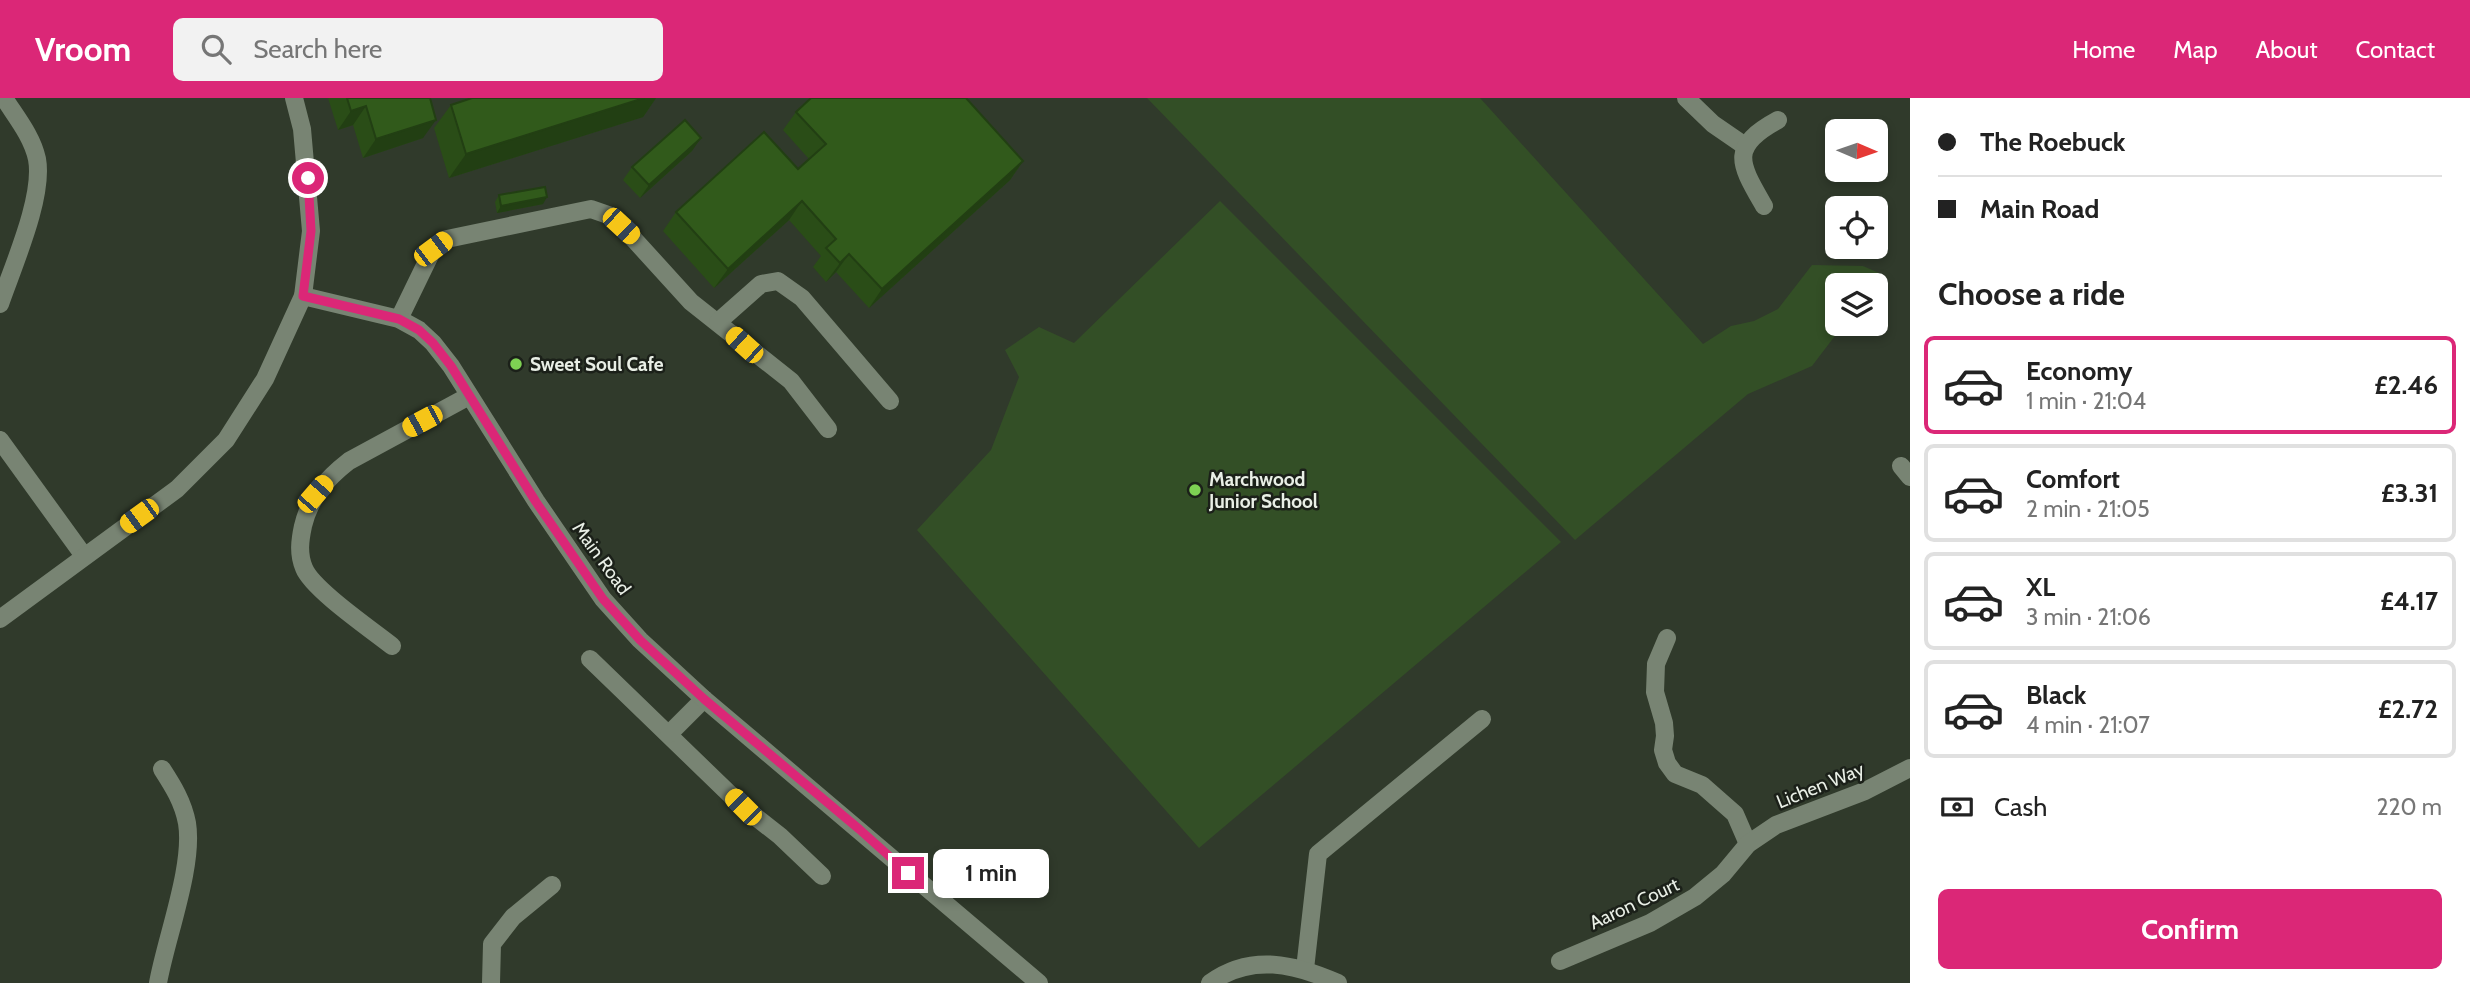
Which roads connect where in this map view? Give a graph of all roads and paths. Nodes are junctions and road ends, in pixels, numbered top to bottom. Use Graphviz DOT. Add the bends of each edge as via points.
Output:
graph roads {
  1 [pos="4,98"];
  2 [pos="294,98"];
  3 [pos="1686,98"];
  4 [pos="1778,120"];
  5 [pos="1745,146"];
  6 [pos="1764,206"];
  7 [pos="303,296"];
  8 [pos="0,304"];
  9 [pos="399,319"];
  10 [pos="718,322"];
  11 [pos="469,396"];
  12 [pos="890,401"];
  13 [pos="828,429"];
  14 [pos="0,440"];
  15 [pos="84,556"];
  16 [pos="0,620"];
  17 [pos="1667,638"];
  18 [pos="392,646"];
  19 [pos="590,659"];
  20 [pos="704,699"];
  21 [pos="1482,719"];
  22 [pos="669,734"];
  23 [pos="1910,768"];
  24 [pos="162,769"];
  25 [pos="1748,845"];
  26 [pos="822,876"];
  27 [pos="552,885"];
  28 [pos="1560,961"];
  29 [pos="1306,969"];
  30 [pos="158,983"];
  31 [pos="491,983"];
  32 [pos="1039,983"];
  33 [pos="1210,983"];
  34 [pos="1338,983"];
  1 -- 8 [label="street" via="32,145 38,188"];
  2 -- 7 [label="street" via="304,142 311,231"];
  3 -- 5 [label="street"];
  4 -- 5 [label="street"];
  5 -- 6 [label="street" via="1744,166"];
  7 -- 9 [label="street, Main Road"];
  7 -- 15 [label="street" via="265,379 226,440 177,489"];
  9 -- 10 [label="street" via="433,249 447,239 591,209 611,216 691,302"];
  9 -- 11 [label="street, Main Road" via="433,343"];
  10 -- 12 [label="street" via="761,284 778,281 802,298"];
  10 -- 13 [label="street" via="791,381"];
  11 -- 18 [label="street" via="349,461 315,494 306,516 300,552 304,570"];
  11 -- 20 [label="street, Main Road" via="603,599"];
  14 -- 15 [label="street"];
  15 -- 16 [label="street"];
  17 -- 25 [label="street" via="1656,664 1655,692 1664,723 1667,763 1675,774 1703,785 1735,814"];
  19 -- 22 [label="street"];
  20 -- 22 [label="street"];
  20 -- 32 [label="street, Main Road"];
  21 -- 29 [label="street" via="1318,854"];
  22 -- 26 [label="street"];
  23 -- 25 [label="street, Lichen Way" via="1865,791 1776,825"];
  24 -- 30 [label="street" via="178,793 187,824 178,902"];
  25 -- 28 [label="street, Aaron Court" via="1695,897 1650,923"];
  27 -- 31 [label="street" via="513,917 492,944"];
  29 -- 33 [label="street" via="1258,964 1224,973"];
  29 -- 34 [label="street"];
}
